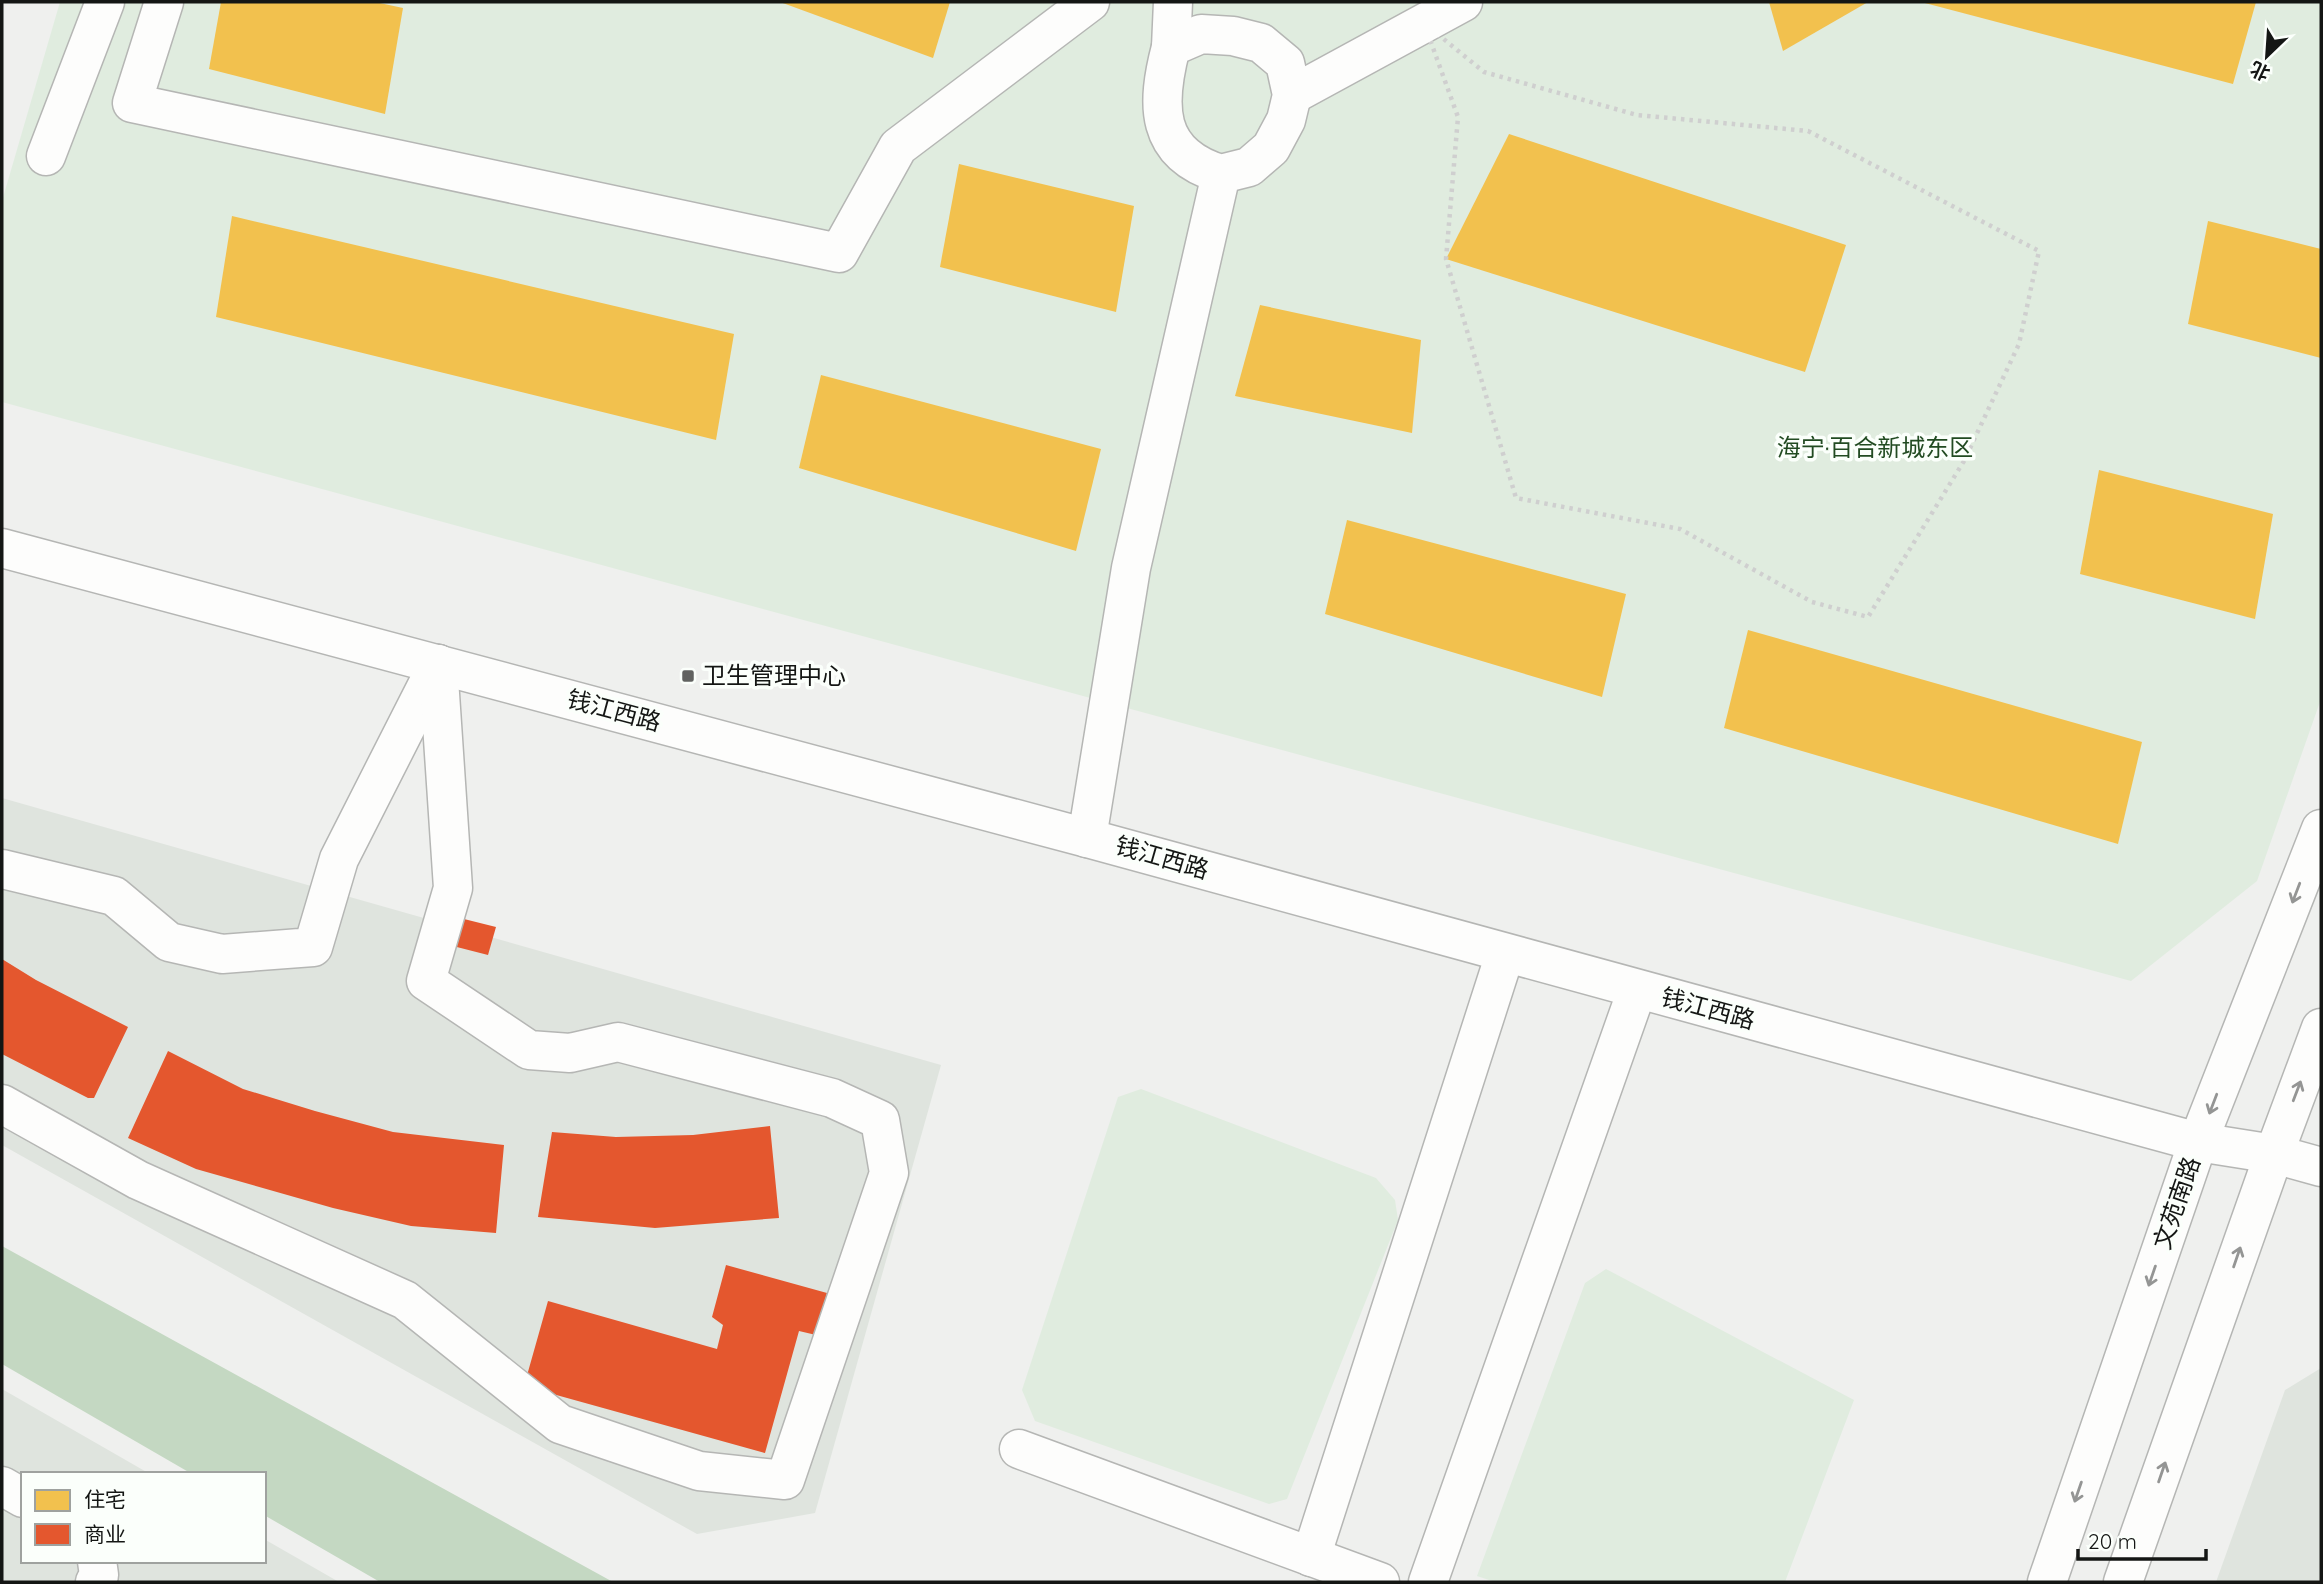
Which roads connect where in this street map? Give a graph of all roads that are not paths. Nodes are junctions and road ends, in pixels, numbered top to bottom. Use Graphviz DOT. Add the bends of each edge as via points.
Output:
graph roads {
  1 [pos="105,2"];
  2 [pos="164,2"];
  3 [pos="1090,2"];
  4 [pos="1173,2"];
  5 [pos="1463,2"];
  6 [pos="1171,47"];
  7 [pos="1292,95"];
  8 [pos="46,156"];
  9 [pos="1221,174"];
  10 [pos="2,548"];
  11 [pos="438,664"];
  12 [pos="2321,829"];
  13 [pos="1087,838"];
  14 [pos="2,869"];
  15 [pos="1505,954"];
  16 [pos="1637,990"];
  17 [pos="2321,1028"];
  18 [pos="2,1104"];
  19 [pos="2198,1142"];
  20 [pos="2274,1154"];
  21 [pos="2321,1167"];
  22 [pos="1019,1449"];
  23 [pos="2,1486"];
  24 [pos="21,1497"];
  25 [pos="1311,1557"];
  26 [pos="97,1563"];
  27 [pos="95,1582"];
  28 [pos="1380,1582"];
  29 [pos="1428,1582"];
  30 [pos="2047,1582"];
  31 [pos="2123,1582"];
  1 -- 8 [label="main road"];
  2 -- 3 [label="main road" via="132,103 839,253 898,147"];
  4 -- 6 [label="main road"];
  5 -- 7 [label="main road"];
  6 -- 7 [label="main road" via="1201,34 1261,43 1286,63"];
  6 -- 9 [label="main road" via="1162,80 1163,123 1176,147 1202,168"];
  7 -- 9 [label="main road" via="1286,120 1271,148 1249,167"];
  9 -- 13 [label="main road" via="1131,568"];
  10 -- 11 [label="main road, 钱江西路"];
  11 -- 13 [label="main road, 钱江西路"];
  11 -- 14 [label="main road" via="339,859 313,947 222,954 169,942 114,897"];
  11 -- 18 [label="main road" via="453,888 426,981 529,1050 570,1053 618,1042 832,1098 880,1120 889,1173 785,1480 699,1471 560,1424 405,1300 138,1180"];
  12 -- 19 [label="main road, 文苑南路, one-way"];
  13 -- 15 [label="main road, 钱江西路"];
  15 -- 16 [label="main road, 钱江西路"];
  15 -- 25 [label="main road"];
  16 -- 19 [label="main road, 钱江西路"];
  16 -- 29 [label="main road"];
  20 -- 17 [label="main road, one-way"];
  19 -- 20 [label="main road, 钱江西路"];
  19 -- 30 [label="main road, 文苑南路, one-way"];
  20 -- 21 [label="main road, 钱江西路"];
  31 -- 20 [label="main road, one-way"];
  22 -- 25 [label="main road"];
  23 -- 24 [label="main road"];
  25 -- 28 [label="main road"];
  26 -- 27 [label="main road"];
}
